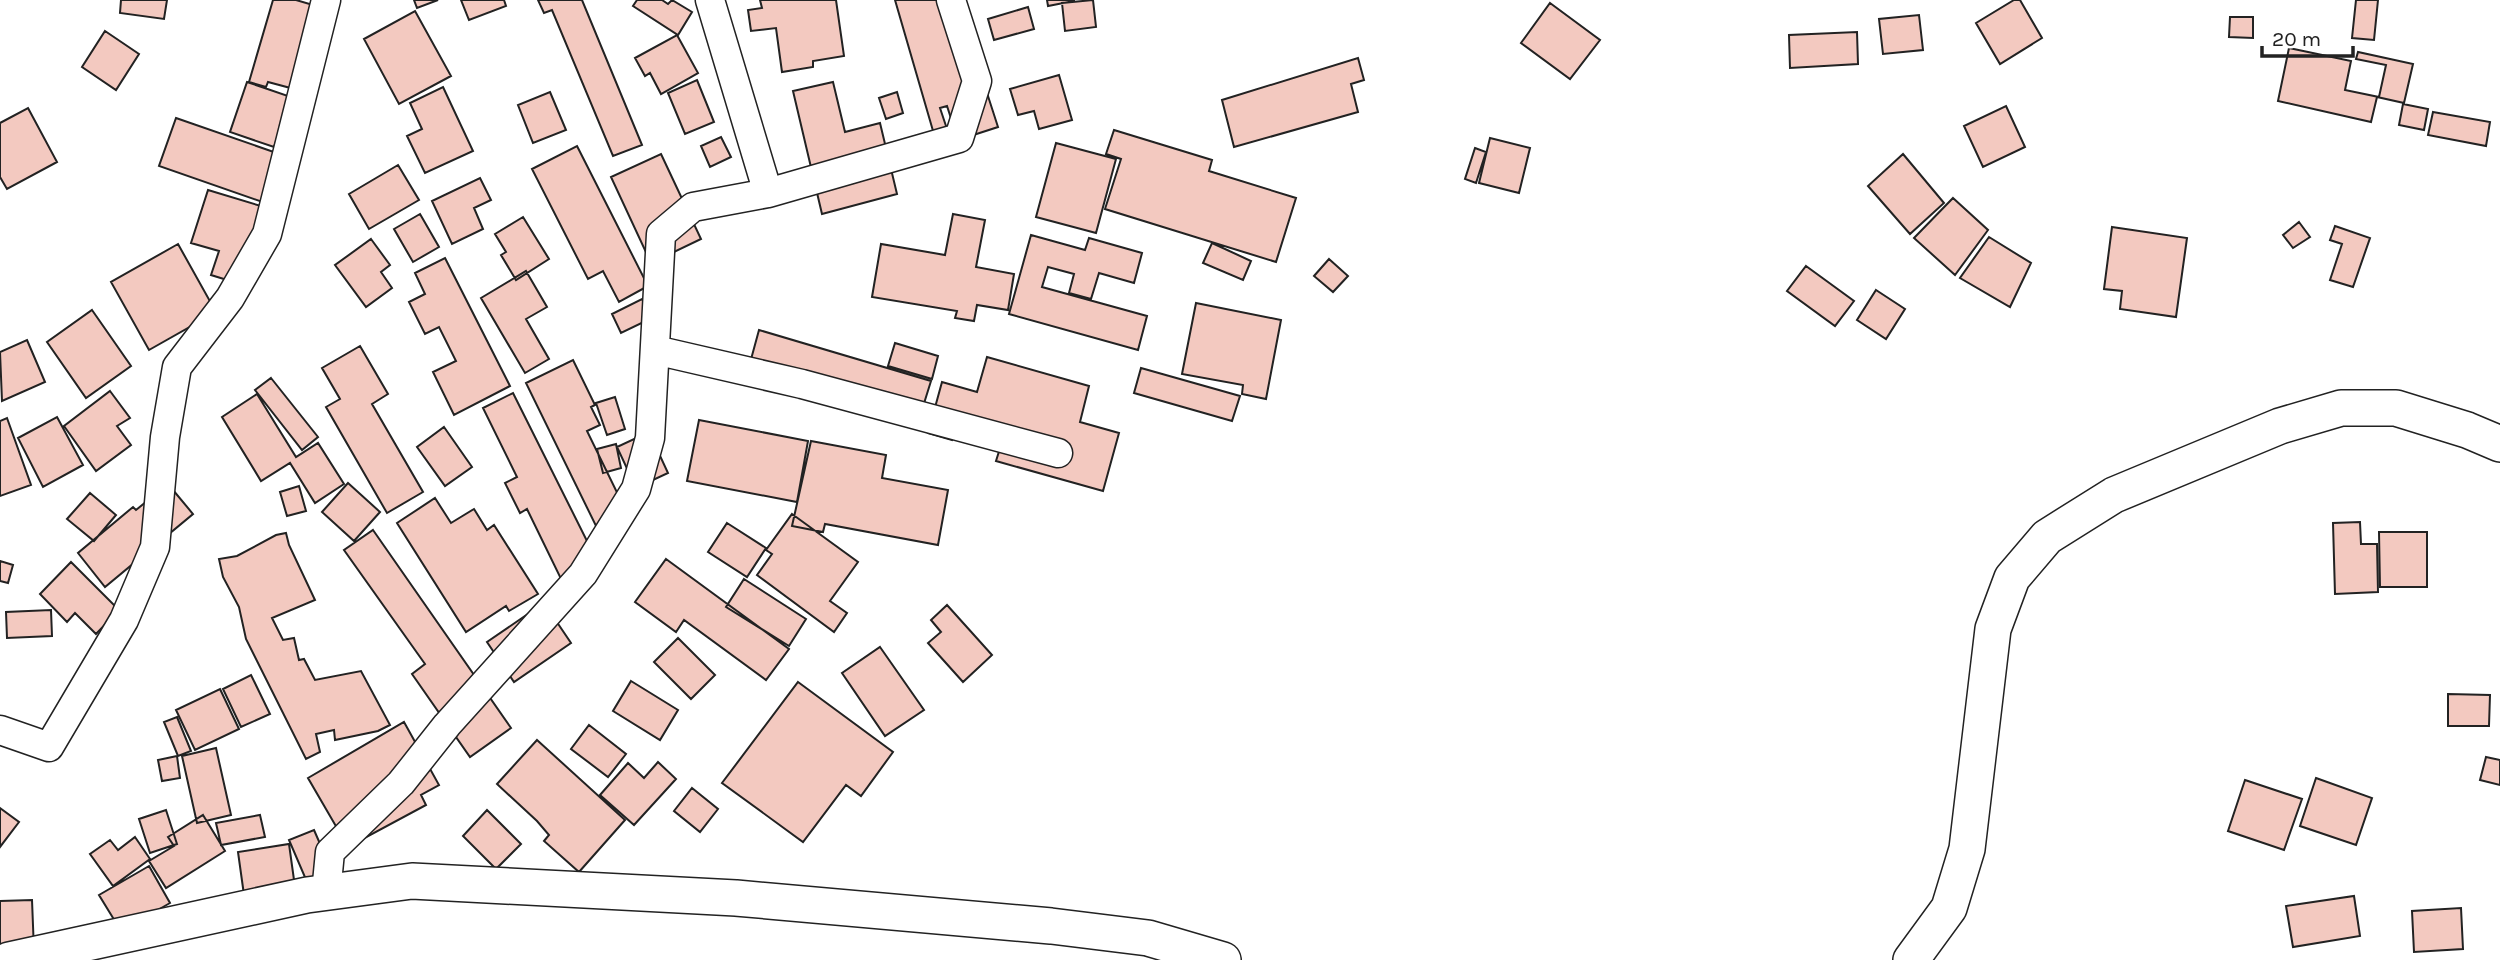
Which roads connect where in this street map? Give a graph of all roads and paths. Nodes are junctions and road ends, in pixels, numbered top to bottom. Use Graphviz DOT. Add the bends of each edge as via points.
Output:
graph roads {
  1 [pos="326,0"];
  2 [pos="710,0"];
  3 [pos="951,0"];
  4 [pos="768,193"];
  5 [pos="655,350"];
  6 [pos="2500,444"];
  7 [pos="1058,453"];
  8 [pos="0,730"];
  9 [pos="326,892"];
  10 [pos="9,960"];
  11 [pos="1223,960"];
  12 [pos="1911,960"];
  1 -- 8 [label="street" via="267,234 230,298 177,367 155,547 124,620 49,747"];
  2 -- 4 [label="street"];
  3 -- 4 [label="street" via="976,81 959,138"];
  4 -- 5 [label="street" via="693,207 661,234"];
  5 -- 7 [label="street"];
  5 -- 9 [label="street" via="650,438 636,489 583,574 447,724 401,783 330,852"];
  6 -- 12 [label="street" via="2396,408 2341,408 2280,426 2115,495 2047,537 2012,578 1993,629 1967,849 1949,908"];
  9 -- 10 [label="street"];
  9 -- 11 [label="street" via="412,881 736,898 1148,938"];
}
